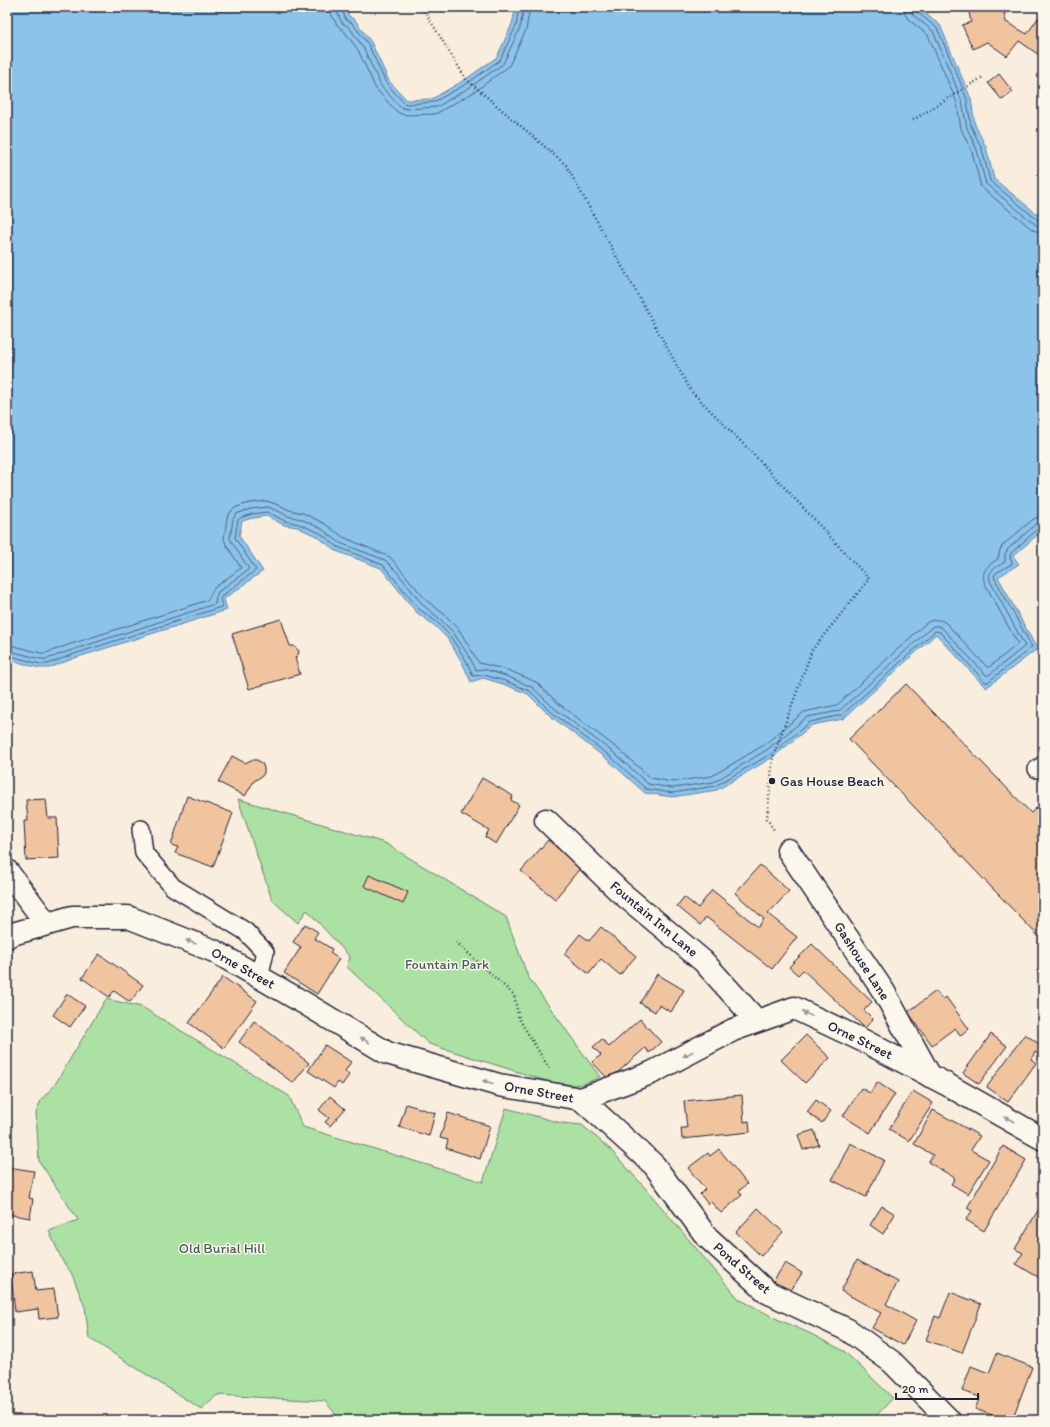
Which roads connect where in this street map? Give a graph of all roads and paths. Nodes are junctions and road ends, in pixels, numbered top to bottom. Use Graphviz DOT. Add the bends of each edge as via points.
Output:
graph roads {
  1 [pos="422,7"];
  2 [pos="983,77"];
  3 [pos="913,120"];
  4 [pos="767,819"];
  5 [pos="546,820"];
  6 [pos="141,829"];
  7 [pos="788,850"];
  8 [pos="7,871"];
  9 [pos="48,924"];
  10 [pos="7,937"];
  11 [pos="456,942"];
  12 [pos="259,977"];
  13 [pos="757,1021"];
  14 [pos="930,1076"];
  15 [pos="574,1098"];
  16 [pos="1043,1139"];
  17 [pos="949,1420"];
  1 -- 4 [label="path" via="466,79 566,165 691,391 869,579 812,650 773,757"];
  2 -- 3 [label="path"];
  5 -- 13 [label="street, Fountain Inn Lane" via="619,890 703,961"];
  6 -- 12 [label="lane" via="144,853 173,886 245,931 265,952"];
  7 -- 14 [label="street, Gashouse Lane" via="884,992"];
  8 -- 9 [label="street"];
  9 -- 10 [label="street, Orne Street" via="9,934"];
  12 -- 9 [label="street, Orne Street, one-way" via="214,951 128,917 72,917"];
  11 -- 15 [label="path" via="514,995 519,1019"];
  15 -- 12 [label="street, Orne Street, one-way" via="499,1085 387,1053"];
  14 -- 13 [label="street, Orne Street, one-way" via="794,1008"];
  13 -- 15 [label="street, Orne Street, one-way" via="733,1030 651,1073"];
  16 -- 14 [label="street, Orne Street, one-way"];
  15 -- 17 [label="street, Pond Street" via="654,1165 706,1236 767,1292 848,1330 892,1362"];
}
